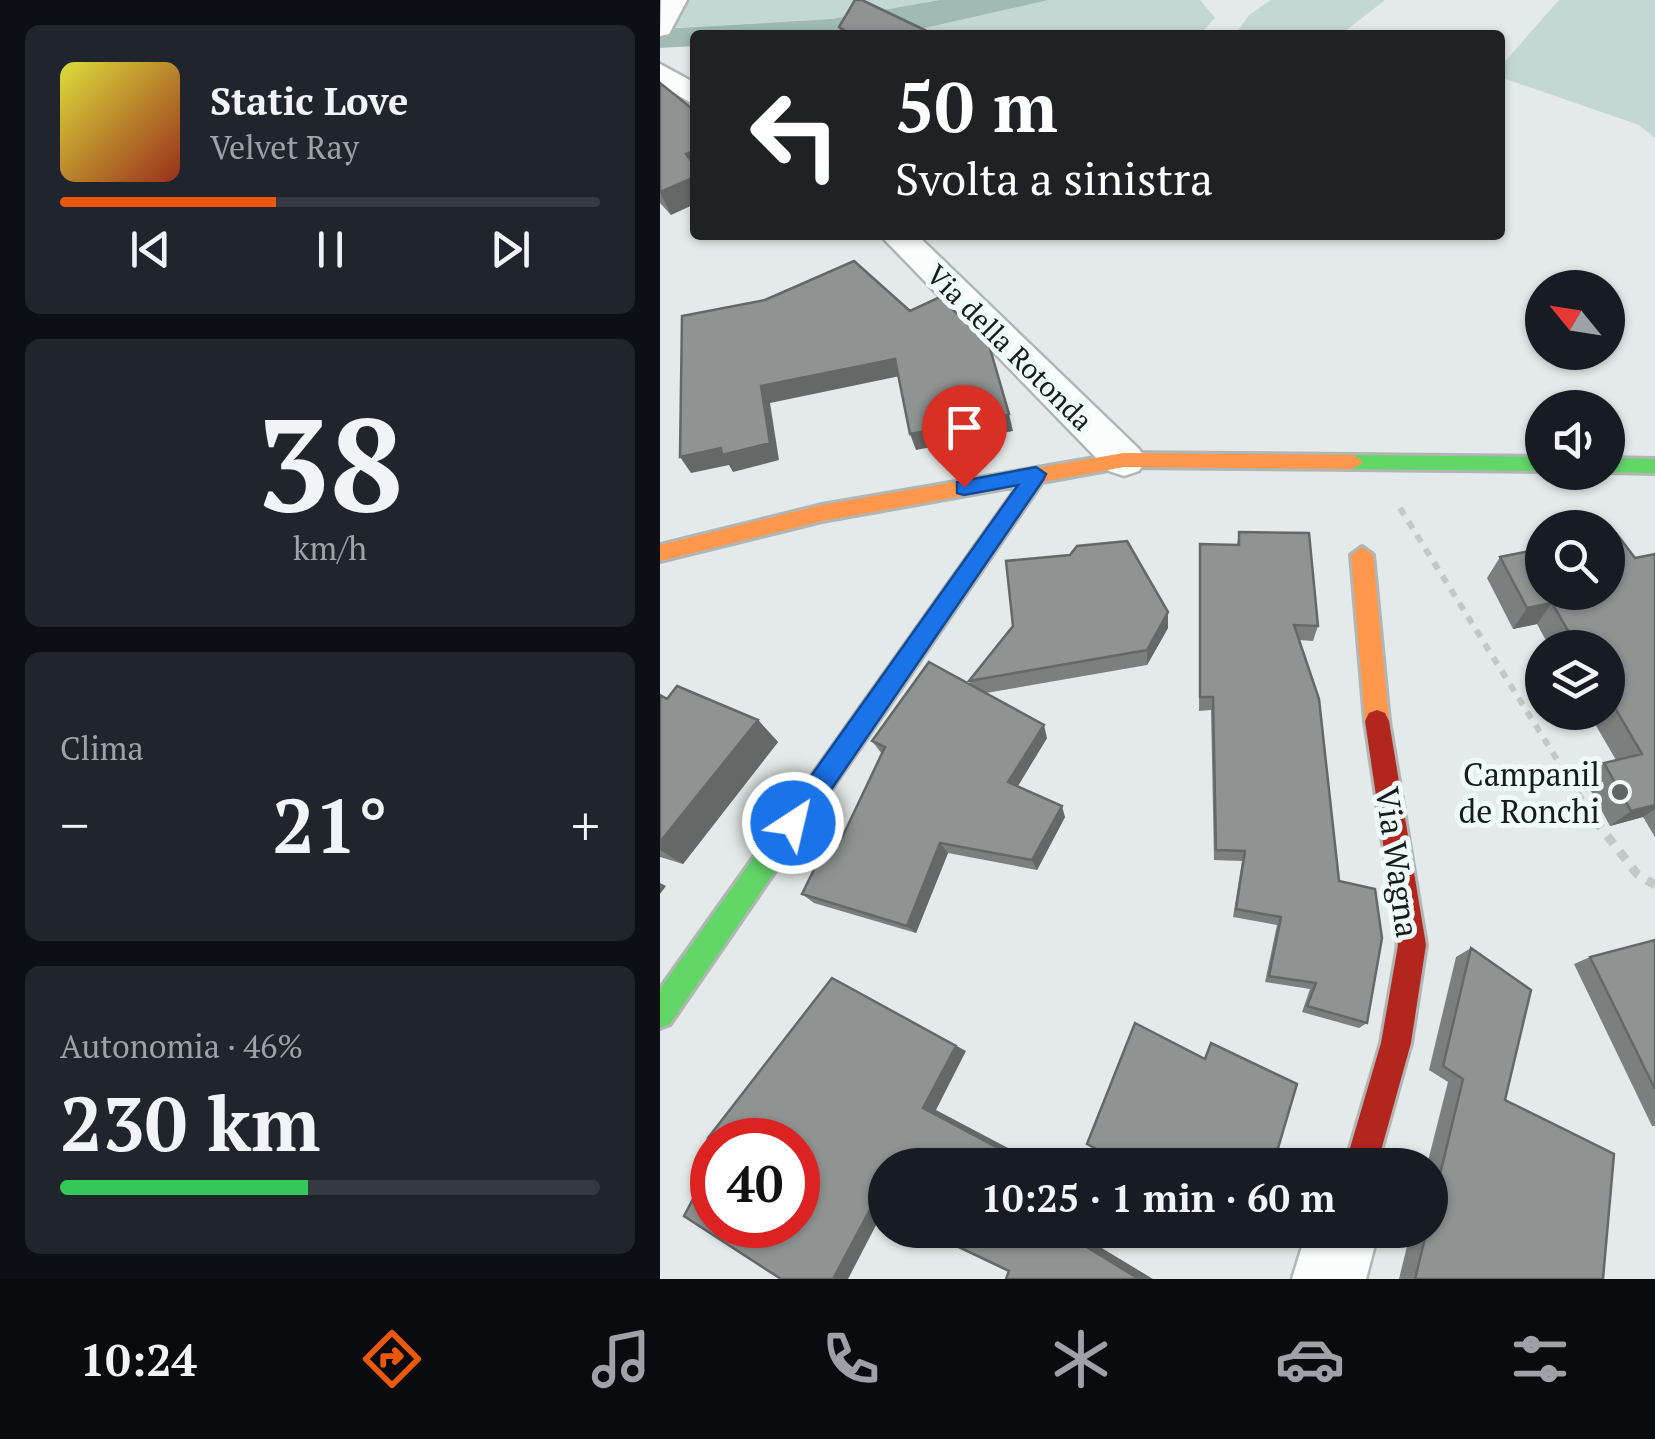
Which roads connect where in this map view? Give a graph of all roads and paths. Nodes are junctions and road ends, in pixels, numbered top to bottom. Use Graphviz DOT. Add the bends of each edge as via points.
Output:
graph roads {
  1 [pos="660,72"];
  2 [pos="690,93"];
  3 [pos="902,240"];
  4 [pos="1124,460"];
  5 [pos="1525,464"];
  6 [pos="1625,465"];
  7 [pos="1655,466"];
  8 [pos="1036,474"];
  9 [pos="1390,493"];
  10 [pos="660,553"];
  11 [pos="1362,555"];
  12 [pos="1655,885"];
  13 [pos="660,1014"];
  14 [pos="1366,1148"];
  15 [pos="1338,1248"];
  16 [pos="1329,1279"];
  1 -- 2 [label="street"];
  3 -- 4 [label="street, Via della Rotonda"];
  4 -- 5 [label="street"];
  4 -- 8 [label="street"];
  6 -- 7 [label="street"];
  8 -- 10 [label="street" via="822,513"];
  8 -- 13 [label="street"];
  9 -- 12 [label="path" via="1604,836"];
  11 -- 14 [label="street, Via Wagna" via="1376,711 1412,945 1396,1043"];
  15 -- 16 [label="street"];
}
